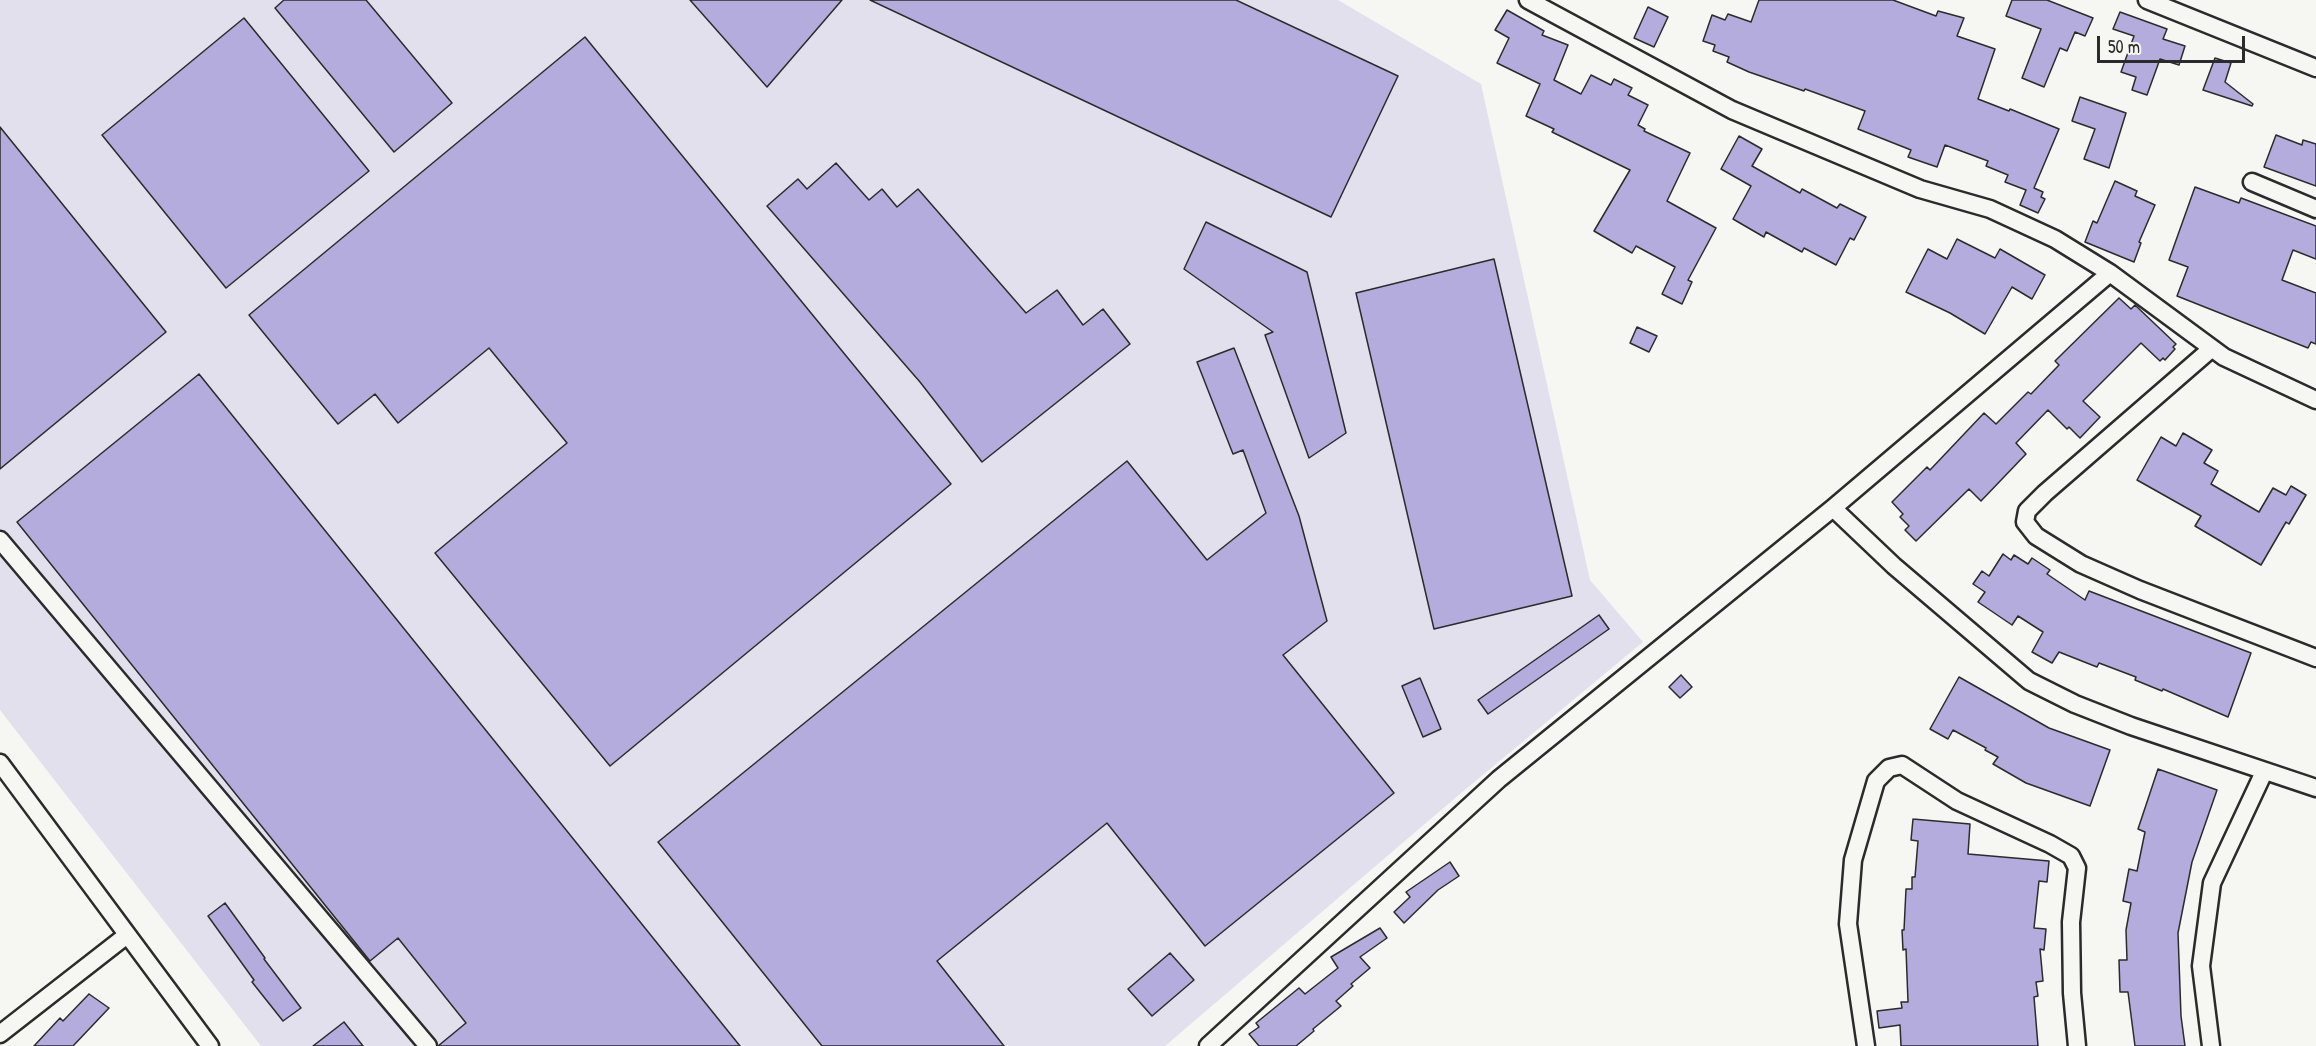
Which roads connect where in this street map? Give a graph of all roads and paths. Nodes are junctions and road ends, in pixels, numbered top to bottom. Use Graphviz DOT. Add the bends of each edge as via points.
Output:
graph roads {
  1 [pos="1528,0"];
  2 [pos="2158,2"];
  3 [pos="2316,68"];
  4 [pos="2252,182"];
  5 [pos="2316,208"];
  6 [pos="2110,273"];
  7 [pos="2211,349"];
  8 [pos="2316,400"];
  9 [pos="1833,508"];
  10 [pos="0,540"];
  11 [pos="2316,657"];
  12 [pos="0,763"];
  13 [pos="2264,772"];
  14 [pos="2316,788"];
  15 [pos="127,935"];
  16 [pos="0,1034"];
  17 [pos="210,1046"];
  18 [pos="428,1046"];
  19 [pos="1208,1046"];
  20 [pos="1866,1046"];
  21 [pos="2078,1046"];
  22 [pos="2211,1046"];
  1 -- 6 [label="street" via="1732,111 1920,189 1990,209 2055,239"];
  2 -- 3 [label="street"];
  4 -- 5 [label="street"];
  6 -- 7 [label="street"];
  6 -- 9 [label="street"];
  7 -- 8 [label="street"];
  7 -- 11 [label="street" via="2045,493 2027,511 2025,522 2036,536 2081,564"];
  9 -- 13 [label="street" via="1894,566 2030,681 2075,704"];
  9 -- 19 [label="street" via="1499,779"];
  10 -- 18 [label="street"];
  12 -- 15 [label="street"];
  13 -- 14 [label="street"];
  13 -- 22 [label="street" via="2212,883 2200,966"];
  15 -- 16 [label="street"];
  15 -- 17 [label="street"];
  20 -- 21 [label="street" via="1848,924 1853,860 1876,781 1889,768 1902,765 1956,801 2071,856 2078,868 2071,934"];
}
